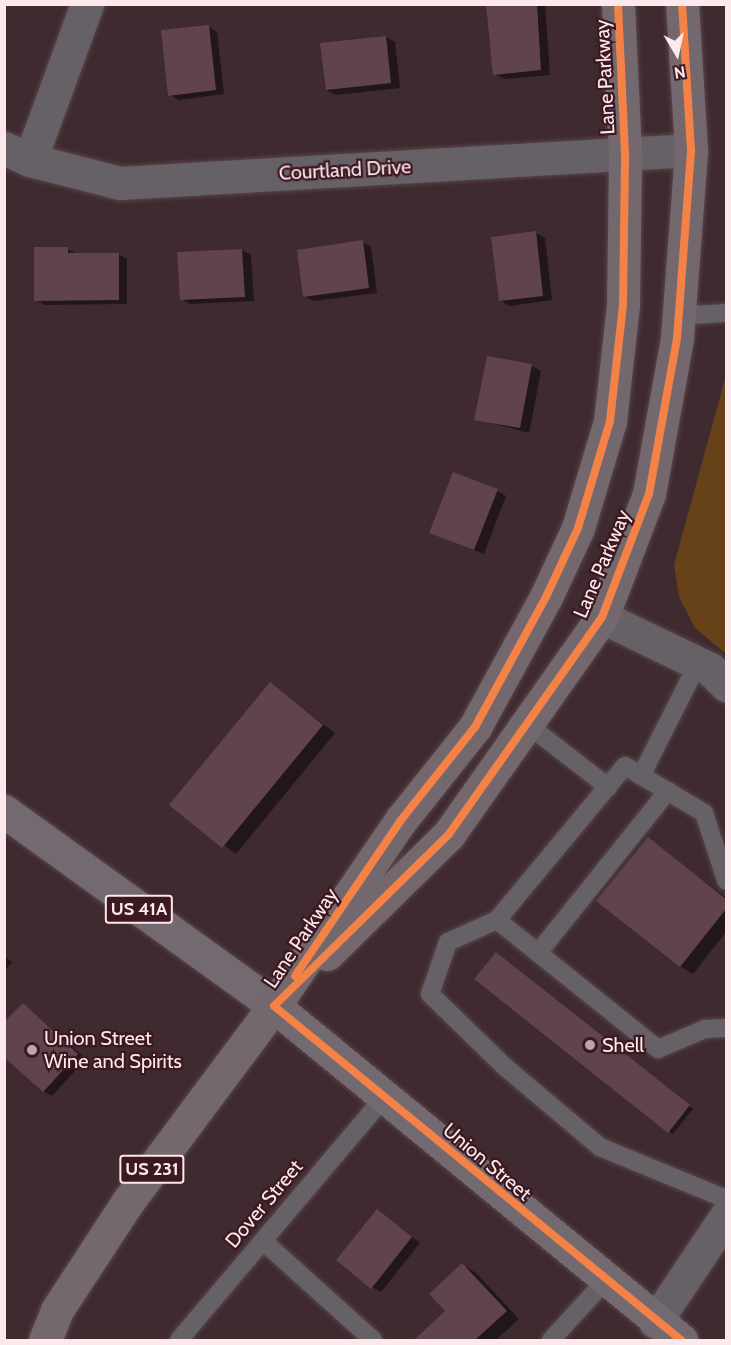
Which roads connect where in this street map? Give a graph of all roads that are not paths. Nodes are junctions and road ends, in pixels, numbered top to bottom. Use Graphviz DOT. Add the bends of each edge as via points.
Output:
graph roads {
  1 [pos="87,4"];
  2 [pos="618,4"];
  3 [pos="682,4"];
  4 [pos="691,150"];
  5 [pos="626,153"];
  6 [pos="17,154"];
  7 [pos="726,313"];
  8 [pos="679,316"];
  9 [pos="602,617"];
  10 [pos="698,663"];
  11 [pos="726,685"];
  12 [pos="527,724"];
  13 [pos="641,776"];
  14 [pos="608,787"];
  15 [pos="668,791"];
  16 [pos="4,812"];
  17 [pos="726,880"];
  18 [pos="497,920"];
  19 [pos="538,952"];
  20 [pos="274,1006"];
  21 [pos="726,1028"];
  22 [pos="384,1097"];
  23 [pos="726,1199"];
  24 [pos="726,1216"];
  25 [pos="263,1241"];
  26 [pos="604,1281"];
  27 [pos="668,1331"];
  28 [pos="45,1341"];
  29 [pos="179,1341"];
  30 [pos="373,1341"];
  31 [pos="551,1341"];
  1 -- 6 [label="street"];
  2 -- 5 [label="highway, Lane Parkway / US 231"];
  3 -- 4 [label="highway, Lane Parkway / US 231"];
  4 -- 5 [label="street, Courtland Drive"];
  4 -- 8 [label="highway, Lane Parkway / US 231"];
  5 -- 6 [label="street, Courtland Drive" via="120,183"];
  5 -- 20 [label="highway, Lane Parkway / US 231" via="623,305 610,421 578,528 546,597 475,727 401,820"];
  7 -- 8 [label="lane"];
  8 -- 9 [label="highway, Lane Parkway / US 231" via="650,494"];
  9 -- 10 [label="street"];
  9 -- 12 [label="highway, Lane Parkway / US 231"];
  10 -- 11 [label="street"];
  10 -- 13 [label="lane"];
  12 -- 14 [label="lane"];
  12 -- 20 [label="highway, Lane Parkway / US 231" via="449,834"];
  13 -- 14 [label="lane" via="625,766"];
  13 -- 15 [label="lane"];
  14 -- 18 [label="lane"];
  15 -- 17 [label="lane" via="704,813"];
  15 -- 19 [label="lane"];
  16 -- 20 [label="main road, US 41A"];
  18 -- 19 [label="lane"];
  18 -- 23 [label="lane" via="448,942 430,994 505,1067 600,1147"];
  19 -- 21 [label="lane" via="658,1049 705,1029"];
  20 -- 22 [label="main road, Union Street / US 41A"];
  20 -- 28 [label="highway, US 231" via="127,1203 57,1310"];
  22 -- 25 [label="lane, Dover Street"];
  22 -- 26 [label="main road, Union Street / US 41A"];
  24 -- 27 [label="street"];
  25 -- 29 [label="lane, Dover Street"];
  25 -- 30 [label="lane"];
  26 -- 27 [label="main road, Union Street / US 41A"];
  26 -- 31 [label="lane"];
}
